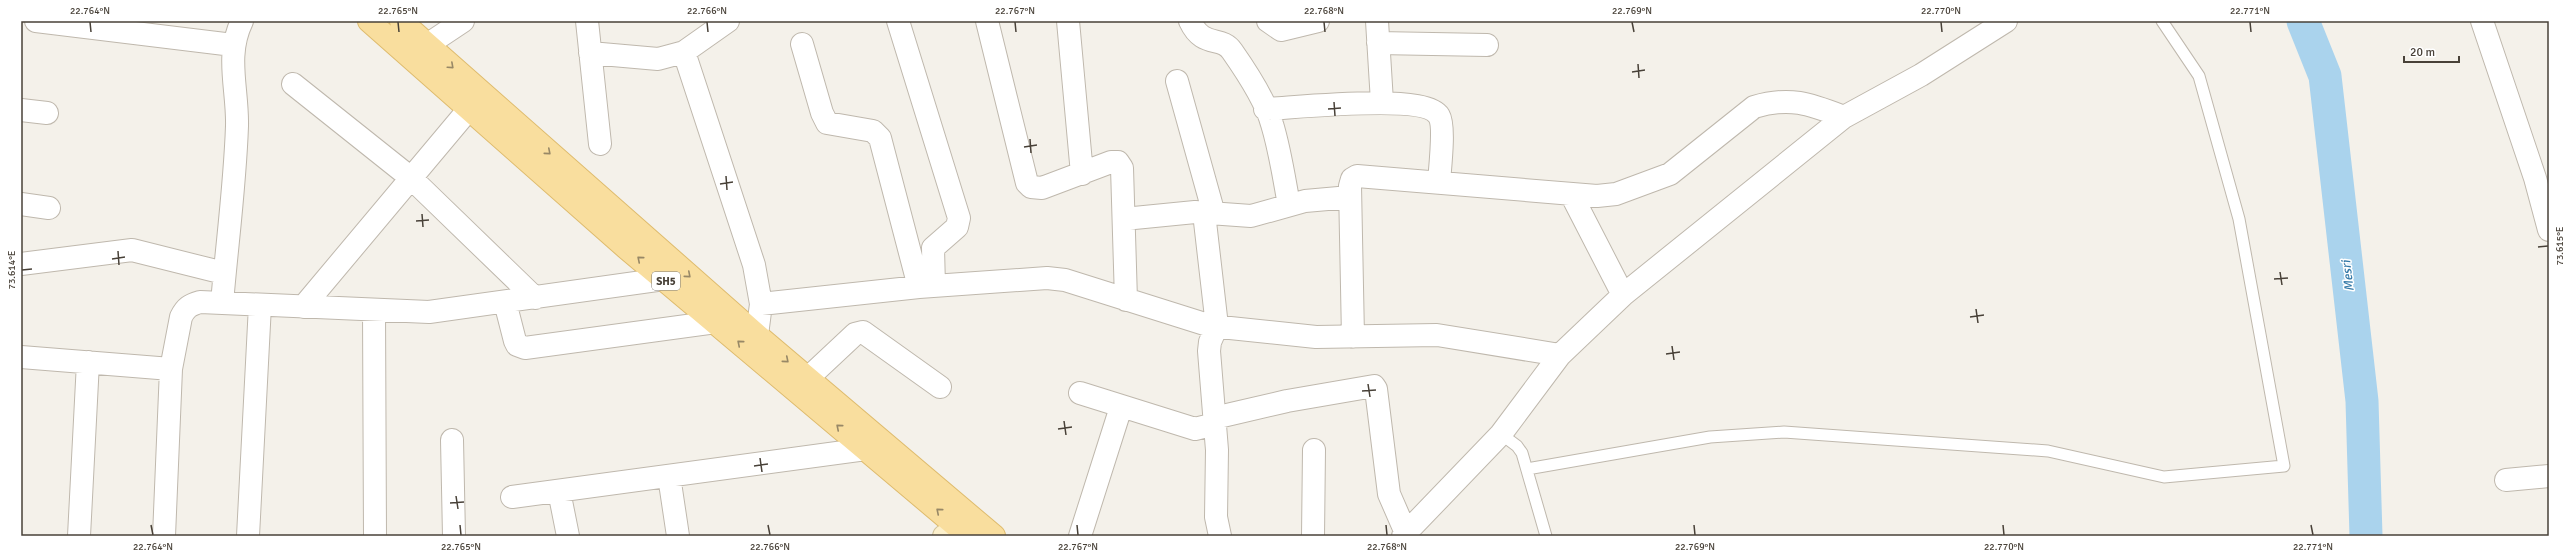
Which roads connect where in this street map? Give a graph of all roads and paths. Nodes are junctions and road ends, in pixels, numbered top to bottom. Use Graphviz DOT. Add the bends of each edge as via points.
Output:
graph roads {
  1 [pos="36,21"];
  2 [pos="242,21"];
  3 [pos="369,21"];
  4 [pos="401,21"];
  5 [pos="463,21"];
  6 [pos="587,21"];
  7 [pos="728,21"];
  8 [pos="898,21"];
  9 [pos="987,21"];
  10 [pos="1068,21"];
  11 [pos="1190,21"];
  12 [pos="1268,21"];
  13 [pos="1318,21"];
  14 [pos="1377,21"];
  15 [pos="2006,21"];
  16 [pos="2162,21"];
  17 [pos="2482,21"];
  18 [pos="1378,43"];
  19 [pos="427,44"];
  20 [pos="802,44"];
  21 [pos="233,45"];
  22 [pos="1487,45"];
  23 [pos="684,52"];
  24 [pos="590,53"];
  25 [pos="1178,82"];
  26 [pos="293,84"];
  27 [pos="1382,102"];
  28 [pos="469,109"];
  29 [pos="1265,109"];
  30 [pos="21,110"];
  31 [pos="47,113"];
  32 [pos="1844,117"];
  33 [pos="600,144"];
  34 [pos="1082,174"];
  35 [pos="410,178"];
  36 [pos="1439,182"];
  37 [pos="1572,194"];
  38 [pos="1350,197"];
  39 [pos="21,204"];
  40 [pos="1290,204"];
  41 [pos="48,208"];
  42 [pos="1209,214"];
  43 [pos="1124,219"];
  44 [pos="2548,222"];
  45 [pos="21,264"];
  46 [pos="224,273"];
  47 [pos="664,279"];
  48 [pos="927,286"];
  49 [pos="1623,295"];
  50 [pos="535,298"];
  51 [pos="1126,300"];
  52 [pos="505,302"];
  53 [pos="222,303"];
  54 [pos="761,304"];
  55 [pos="260,305"];
  56 [pos="303,307"];
  57 [pos="374,310"];
  58 [pos="716,322"];
  59 [pos="1210,325"];
  60 [pos="757,335"];
  61 [pos="1353,337"];
  62 [pos="1560,355"];
  63 [pos="21,357"];
  64 [pos="88,362"];
  65 [pos="171,369"];
  66 [pos="808,378"];
  67 [pos="940,387"];
  68 [pos="1080,393"];
  69 [pos="1121,407"];
  70 [pos="1214,421"];
  71 [pos="1501,434"];
  72 [pos="452,440"];
  73 [pos="866,449"];
  74 [pos="1314,450"];
  75 [pos="1528,469"];
  76 [pos="669,476"];
  77 [pos="2549,476"];
  78 [pos="2506,480"];
  79 [pos="559,490"];
  80 [pos="512,497"];
  81 [pos="970,533"];
  82 [pos="1405,535"];
  83 [pos="79,536"];
  84 [pos="164,536"];
  85 [pos="248,536"];
  86 [pos="375,536"];
  87 [pos="454,536"];
  88 [pos="568,536"];
  89 [pos="678,536"];
  90 [pos="1080,536"];
  91 [pos="1220,536"];
  92 [pos="1313,536"];
  93 [pos="1546,536"];
  1 -- 21 [label="street"];
  2 -- 21 [label="street"];
  3 -- 28 [label="main road, SH5"];
  4 -- 19 [label="main road, SH5"];
  5 -- 19 [label="street"];
  6 -- 24 [label="street"];
  7 -- 23 [label="street"];
  8 -- 48 [label="street" via="959,218 957,227 933,248"];
  9 -- 34 [label="street" via="1027,183 1031,187 1042,188"];
  10 -- 34 [label="street"];
  11 -- 29 [label="street" via="1196,33 1231,50"];
  12 -- 13 [label="street" via="1281,30"];
  14 -- 18 [label="street"];
  15 -- 32 [label="street" via="1921,75"];
  16 -- 75 [label="lane" via="2199,76 2239,219 2284,466 2164,478 2048,451 1784,432 1710,437"];
  17 -- 44 [label="street"];
  18 -- 22 [label="street"];
  18 -- 27 [label="street"];
  19 -- 60 [label="main road, SH5, one-way"];
  20 -- 48 [label="street" via="827,123 872,131 880,138"];
  21 -- 46 [label="street" via="237,128"];
  23 -- 24 [label="street" via="658,59"];
  23 -- 54 [label="street" via="746,236"];
  24 -- 33 [label="street"];
  25 -- 42 [label="street"];
  26 -- 35 [label="street"];
  27 -- 29 [label="street"];
  27 -- 36 [label="street" via="1428,108 1439,116"];
  28 -- 35 [label="street"];
  47 -- 28 [label="main road, SH5, one-way"];
  29 -- 40 [label="street" via="1272,122"];
  30 -- 31 [label="street"];
  32 -- 37 [label="street" via="1799,102 1768,102 1754,107 1670,174 1616,194"];
  32 -- 49 [label="street"];
  34 -- 43 [label="street" via="1111,162 1118,162 1122,168"];
  35 -- 50 [label="street"];
  35 -- 56 [label="street"];
  36 -- 37 [label="street"];
  36 -- 38 [label="street" via="1358,176 1352,179"];
  37 -- 49 [label="street"];
  38 -- 40 [label="street"];
  38 -- 61 [label="street"];
  39 -- 41 [label="street"];
  40 -- 42 [label="street" via="1251,216"];
  42 -- 43 [label="street" via="1195,212"];
  42 -- 59 [label="street"];
  43 -- 51 [label="street"];
  45 -- 46 [label="street" via="132,250"];
  46 -- 53 [label="street"];
  47 -- 50 [label="street"];
  47 -- 58 [label="main road, SH5"];
  48 -- 51 [label="street" via="1047,278 1065,280"];
  48 -- 54 [label="street"];
  49 -- 62 [label="street"];
  50 -- 52 [label="street"];
  51 -- 59 [label="street"];
  52 -- 57 [label="street" via="430,312"];
  52 -- 58 [label="street" via="514,342 517,346 525,348"];
  53 -- 55 [label="street"];
  53 -- 65 [label="street" via="200,302 185,309"];
  54 -- 60 [label="street"];
  55 -- 56 [label="street"];
  55 -- 85 [label="street"];
  56 -- 57 [label="street"];
  57 -- 86 [label="street"];
  73 -- 58 [label="main road, SH5, one-way"];
  59 -- 61 [label="street" via="1316,338"];
  59 -- 70 [label="street" via="1209,351"];
  60 -- 66 [label="main road, SH5, one-way"];
  61 -- 62 [label="street" via="1437,335"];
  62 -- 71 [label="street"];
  63 -- 64 [label="street"];
  64 -- 65 [label="street"];
  64 -- 83 [label="street"];
  65 -- 84 [label="street"];
  66 -- 67 [label="street" via="855,334 863,332"];
  66 -- 81 [label="main road, SH5"];
  68 -- 69 [label="street"];
  69 -- 70 [label="street" via="1195,429"];
  69 -- 90 [label="street"];
  70 -- 82 [label="street" via="1287,401 1374,386 1388,494"];
  70 -- 91 [label="street" via="1216,517"];
  71 -- 75 [label="lane" via="1517,446"];
  71 -- 82 [label="street"];
  72 -- 87 [label="street"];
  73 -- 76 [label="street"];
  81 -- 73 [label="main road, SH5, one-way"];
  74 -- 92 [label="street"];
  75 -- 93 [label="lane"];
  76 -- 79 [label="street"];
  76 -- 89 [label="street"];
  77 -- 78 [label="street"];
  79 -- 80 [label="street"];
  79 -- 88 [label="street"];
}
